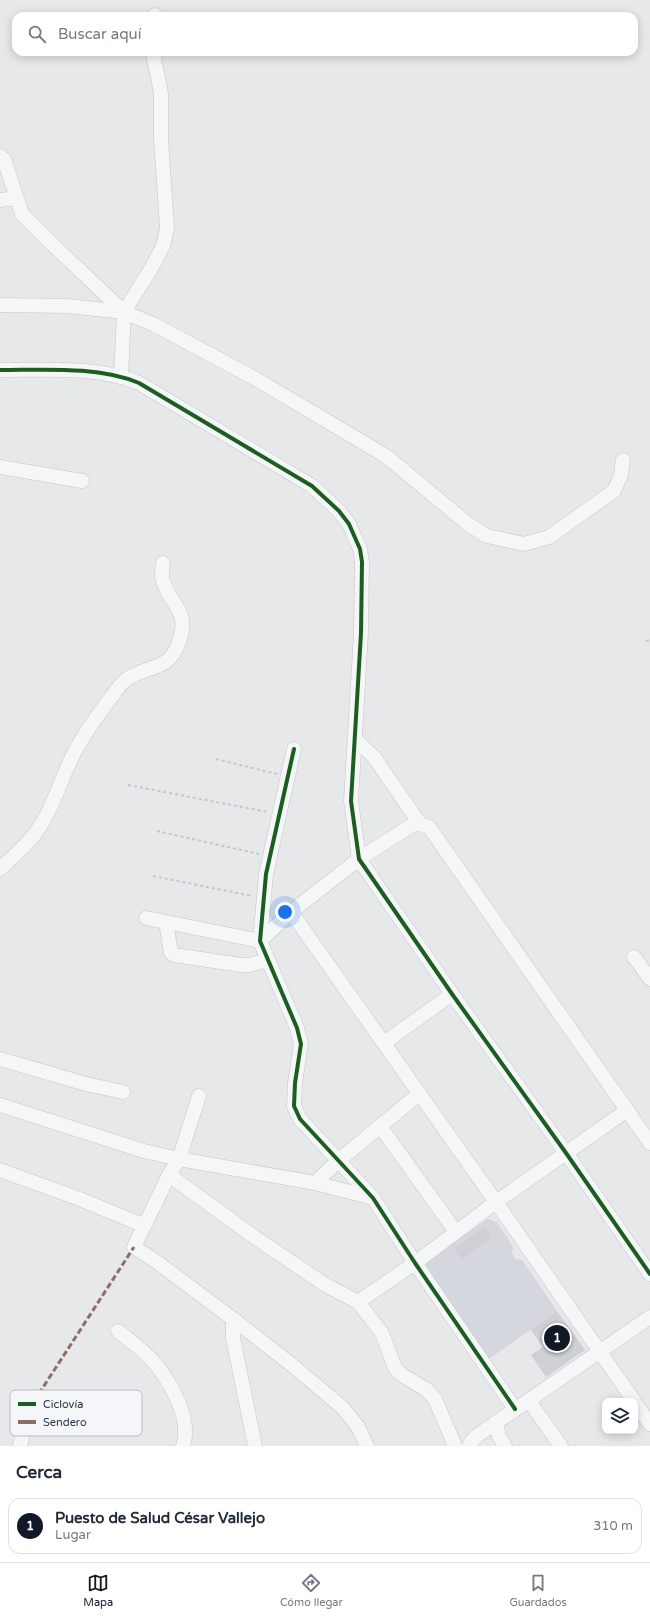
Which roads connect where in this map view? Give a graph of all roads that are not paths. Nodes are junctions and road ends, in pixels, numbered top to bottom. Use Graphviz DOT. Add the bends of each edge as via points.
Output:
graph roads {
  1 [pos="154,56"];
  2 [pos="0,156"];
  3 [pos="15,196"];
  4 [pos="0,200"];
  5 [pos="0,305"];
  6 [pos="124,312"];
  7 [pos="0,370"];
  8 [pos="121,377"];
  9 [pos="623,460"];
  10 [pos="0,468"];
  11 [pos="82,480"];
  12 [pos="163,563"];
  13 [pos="355,739"];
  14 [pos="294,749"];
  15 [pos="420,824"];
  16 [pos="359,859"];
  17 [pos="0,869"];
  18 [pos="291,912"];
  19 [pos="146,918"];
  20 [pos="166,922"];
  21 [pos="260,941"];
  22 [pos="634,957"];
  23 [pos="268,960"];
  24 [pos="650,979"];
  25 [pos="452,994"];
  26 [pos="384,1044"];
  27 [pos="0,1059"];
  28 [pos="123,1092"];
  29 [pos="419,1094"];
  30 [pos="199,1096"];
  31 [pos="0,1105"];
  32 [pos="626,1110"];
  33 [pos="380,1126"];
  34 [pos="650,1143"];
  35 [pos="566,1153"];
  36 [pos="179,1160"];
  37 [pos="338,1161"];
  38 [pos="0,1170"];
  39 [pos="169,1175"];
  40 [pos="315,1183"];
  41 [pos="373,1198"];
  42 [pos="496,1202"];
  43 [pos="143,1225"];
  44 [pos="456,1232"];
  45 [pos="414,1264"];
  46 [pos="650,1274"];
  47 [pos="358,1302"];
  48 [pos="650,1317"];
  49 [pos="233,1319"];
  50 [pos="118,1331"];
  51 [pos="600,1353"];
  52 [pos="631,1398"];
  53 [pos="529,1401"];
  54 [pos="638,1408"];
  55 [pos="515,1409"];
  56 [pos="496,1422"];
  57 [pos="650,1424"];
  58 [pos="23,1436"];
  59 [pos="20,1446"];
  60 [pos="182,1446"];
  61 [pos="255,1446"];
  62 [pos="367,1446"];
  63 [pos="455,1446"];
  64 [pos="469,1446"];
  65 [pos="506,1446"];
  66 [pos="561,1446"];
  1 -- 6 [label="street" via="160,94 168,222 163,246"];
  2 -- 3 [label="street" via="4,159"];
  3 -- 4 [label="street"];
  3 -- 6 [label="street" via="22,214"];
  5 -- 6 [label="street" via="68,306"];
  6 -- 8 [label="street"];
  6 -- 9 [label="street" via="155,325 256,379 386,456 468,524 487,536 524,544 549,537 614,491 621,475"];
  7 -- 8 [label="street" via="103,373"];
  8 -- 13 [label="street" via="139,383 312,486 349,524 360,549 362,562"];
  10 -- 11 [label="street"];
  12 -- 17 [label="street" via="162,581 183,617 178,644 171,659 165,664 131,676 114,693 91,723 35,834"];
  13 -- 15 [label="street" via="374,757"];
  13 -- 16 [label="street" via="351,801"];
  14 -- 21 [label="street" via="266,874"];
  15 -- 16 [label="street" via="412,825"];
  15 -- 32 [label="street" via="429,827"];
  16 -- 18 [label="street"];
  16 -- 25 [label="street"];
  18 -- 21 [label="street"];
  18 -- 26 [label="street"];
  19 -- 20 [label="street"];
  20 -- 21 [label="street"];
  20 -- 23 [label="street" via="171,953 174,955 240,965"];
  21 -- 23 [label="street"];
  22 -- 24 [label="street"];
  23 -- 37 [label="street" via="297,1028 301,1044 294,1106 300,1119"];
  25 -- 26 [label="street"];
  25 -- 35 [label="street"];
  26 -- 29 [label="street"];
  27 -- 28 [label="street"];
  29 -- 33 [label="street"];
  29 -- 42 [label="street"];
  30 -- 36 [label="street"];
  31 -- 36 [label="street"];
  32 -- 34 [label="street"];
  32 -- 35 [label="street"];
  33 -- 37 [label="street"];
  33 -- 44 [label="street"];
  35 -- 42 [label="street"];
  35 -- 46 [label="street"];
  36 -- 39 [label="street"];
  36 -- 40 [label="street"];
  37 -- 40 [label="street"];
  37 -- 41 [label="street"];
  38 -- 43 [label="street"];
  39 -- 43 [label="street"];
  39 -- 47 [label="street" via="252,1236 324,1284"];
  40 -- 41 [label="street"];
  41 -- 45 [label="street"];
  42 -- 44 [label="street"];
  42 -- 51 [label="street"];
  43 -- 49 [label="street" via="134,1247"];
  44 -- 45 [label="street"];
  45 -- 47 [label="street"];
  45 -- 55 [label="street"];
  47 -- 63 [label="street" via="382,1333 395,1368 427,1390 435,1399"];
  48 -- 51 [label="street"];
  49 -- 61 [label="street" via="233,1338"];
  49 -- 62 [label="street" via="343,1408 358,1427"];
  50 -- 60 [label="street" via="151,1358 168,1381 178,1401 183,1420 185,1438"];
  51 -- 52 [label="street"];
  51 -- 53 [label="street"];
  53 -- 55 [label="street"];
  53 -- 66 [label="street"];
  54 -- 57 [label="street"];
  55 -- 56 [label="street"];
  56 -- 64 [label="street" via="478,1435"];
  56 -- 65 [label="street" via="499,1436"];
  58 -- 59 [label="street"];
}
